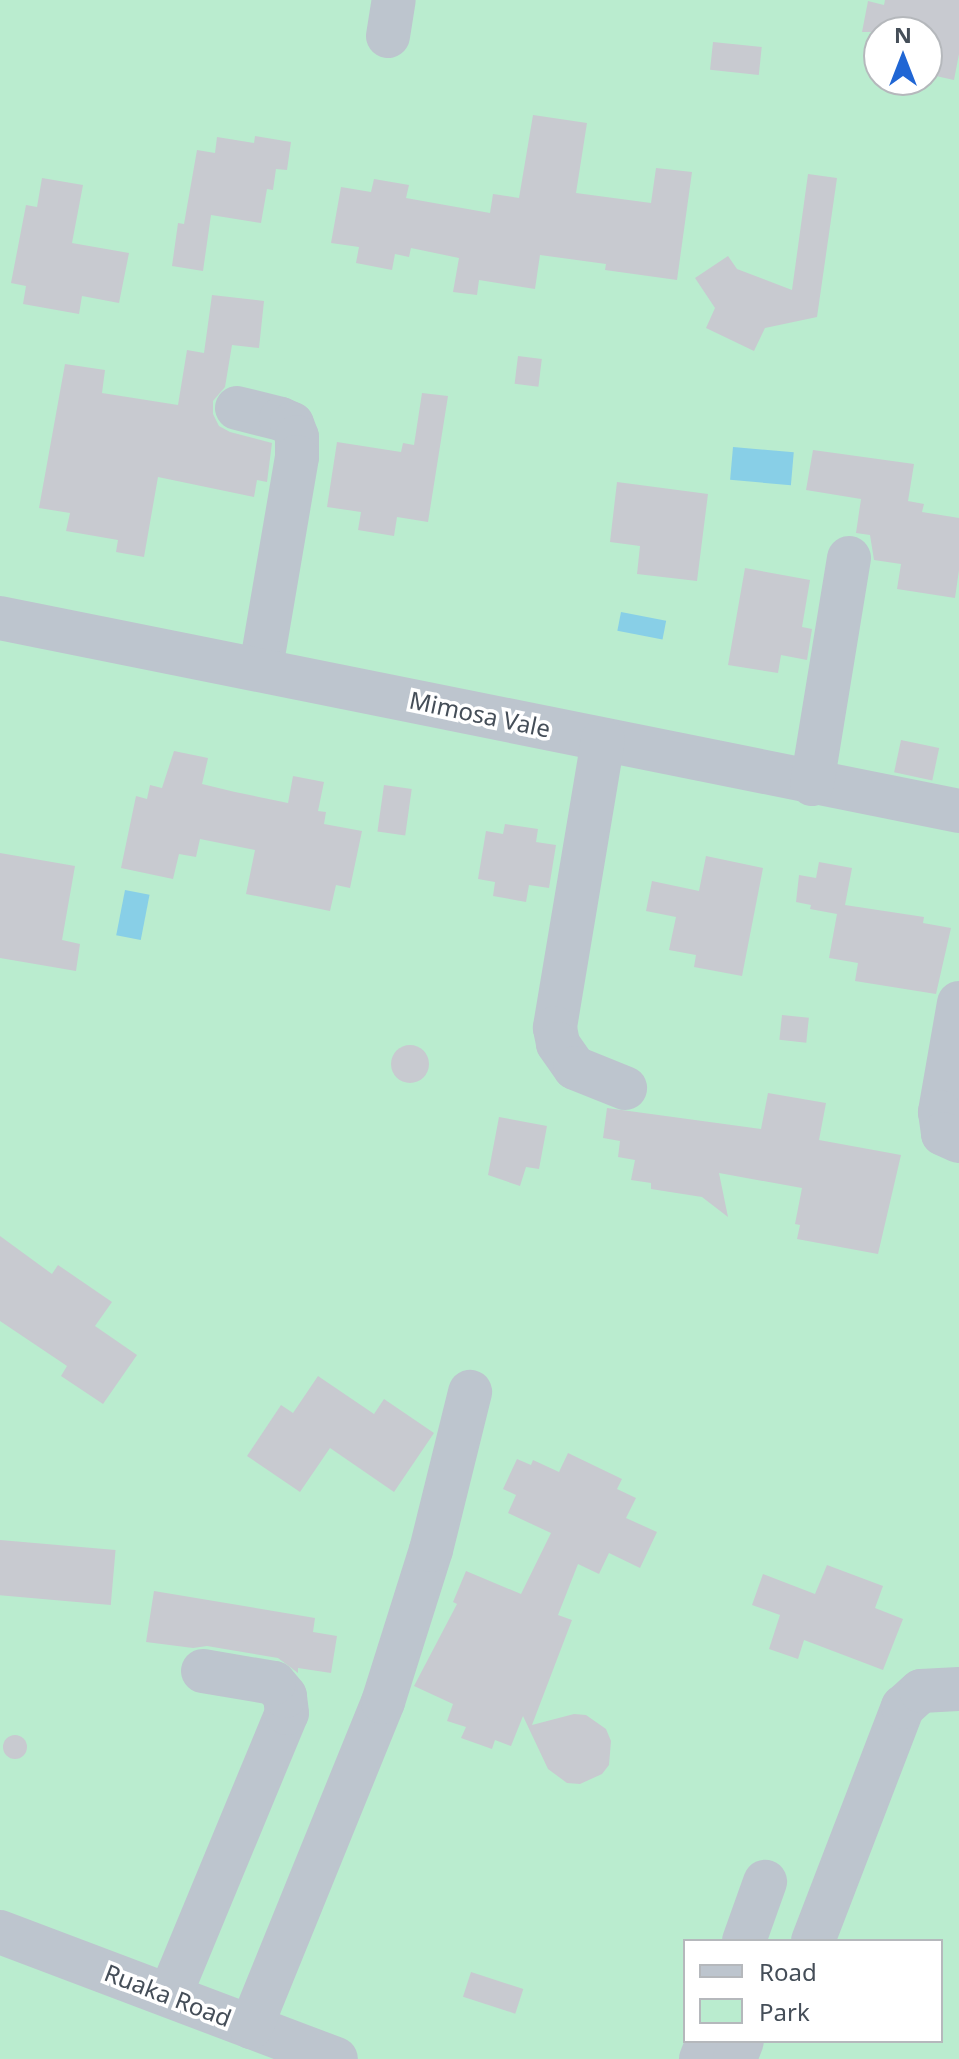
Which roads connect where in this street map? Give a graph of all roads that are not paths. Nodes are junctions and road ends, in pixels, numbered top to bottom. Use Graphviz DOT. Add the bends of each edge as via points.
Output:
graph roads {
  1 [pos="237,408"];
  2 [pos="849,558"];
  3 [pos="0,618"];
  4 [pos="261,668"];
  5 [pos="603,740"];
  6 [pos="812,784"];
  7 [pos="959,811"];
  8 [pos="959,1003"];
  9 [pos="625,1088"];
  10 [pos="959,1141"];
  11 [pos="470,1392"];
  12 [pos="203,1671"];
  13 [pos="883,1689"];
  14 [pos="959,1689"];
  15 [pos="765,1882"];
  16 [pos="0,1932"];
  17 [pos="745,1939"];
  18 [pos="783,1939"];
  19 [pos="814,1939"];
  20 [pos="170,1995"];
  21 [pos="251,2027"];
  22 [pos="336,2059"];
  1 -- 4 [label="street" via="292,424 297,437"];
  2 -- 6 [label="street"];
  3 -- 4 [label="street, Mimosa Vale"];
  4 -- 5 [label="street, Mimosa Vale"];
  5 -- 6 [label="street, Mimosa Vale"];
  5 -- 9 [label="street" via="555,1028 558,1044 575,1068"];
  6 -- 7 [label="street, Mimosa Vale"];
  8 -- 10 [label="street" via="940,1112 943,1134"];
  11 -- 21 [label="street" via="431,1550 383,1702"];
  12 -- 20 [label="street" via="274,1683 285,1696 287,1713"];
  13 -- 18 [label="street"];
  14 -- 19 [label="street" via="921,1691 903,1707"];
  15 -- 17 [label="street"];
  16 -- 20 [label="street, Ruaka Road"];
  20 -- 21 [label="street, Ruaka Road"];
  21 -- 22 [label="street, Ruaka Road"];
}
